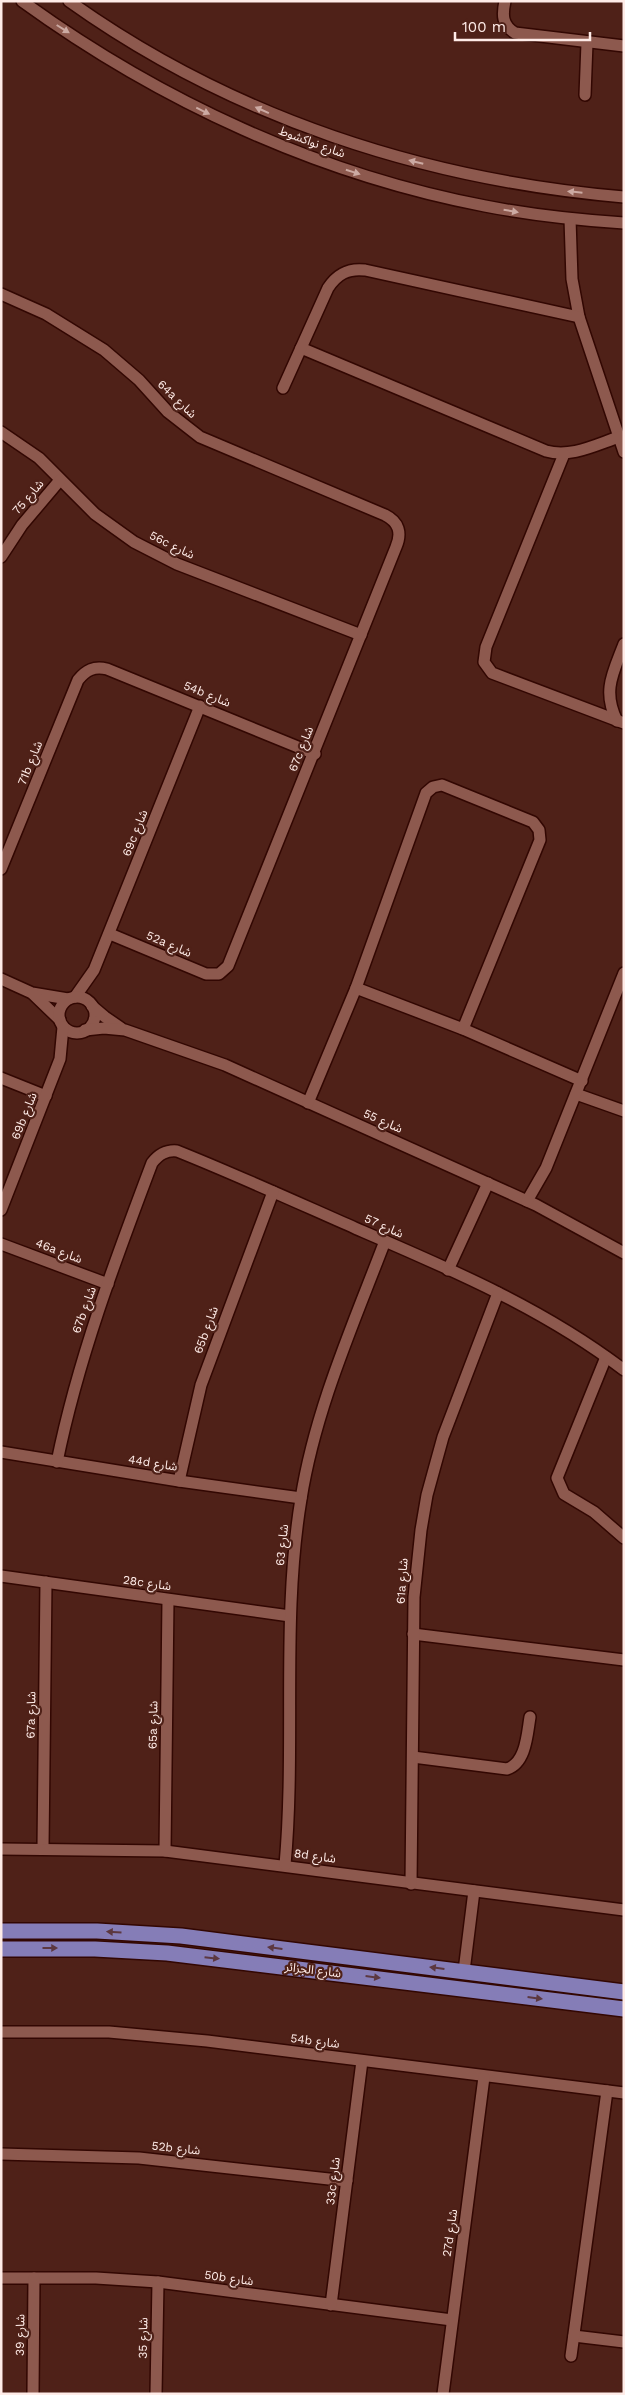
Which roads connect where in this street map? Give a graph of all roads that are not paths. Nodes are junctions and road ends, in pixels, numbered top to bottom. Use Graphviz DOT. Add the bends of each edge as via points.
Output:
graph roads {
  1 [pos="22,1"];
  2 [pos="69,1"];
  3 [pos="505,1"];
  4 [pos="587,43"];
  5 [pos="624,46"];
  6 [pos="585,94"];
  7 [pos="624,197"];
  8 [pos="570,219"];
  9 [pos="624,223"];
  10 [pos="1,294"];
  11 [pos="579,317"];
  12 [pos="301,348"];
  13 [pos="283,388"];
  14 [pos="1,432"];
  15 [pos="619,437"];
  16 [pos="624,452"];
  17 [pos="564,454"];
  18 [pos="60,480"];
  19 [pos="399,530"];
  20 [pos="1,557"];
  21 [pos="361,635"];
  22 [pos="624,644"];
  23 [pos="88,670"];
  24 [pos="200,706"];
  25 [pos="620,722"];
  26 [pos="315,754"];
  27 [pos="1,869"];
  28 [pos="110,934"];
  29 [pos="94,970"];
  30 [pos="624,973"];
  31 [pos="219,974"];
  32 [pos="1,979"];
  33 [pos="356,988"];
  34 [pos="32,993"];
  35 [pos="71,998"];
  36 [pos="92,1005"];
  37 [pos="62,1023"];
  38 [pos="463,1029"];
  39 [pos="125,1030"];
  40 [pos="83,1031"];
  41 [pos="60,1059"];
  42 [pos="1,1078"];
  43 [pos="582,1081"];
  44 [pos="576,1094"];
  45 [pos="46,1096"];
  46 [pos="308,1103"];
  47 [pos="624,1111"];
  48 [pos="149,1170"];
  49 [pos="488,1183"];
  50 [pos="272,1192"];
  51 [pos="532,1203"];
  52 [pos="1,1210"];
  53 [pos="385,1241"];
  54 [pos="1,1244"];
  55 [pos="624,1253"];
  56 [pos="448,1270"];
  57 [pos="108,1284"];
  58 [pos="498,1293"];
  59 [pos="606,1357"];
  60 [pos="624,1370"];
  61 [pos="1,1452"];
  62 [pos="57,1462"];
  63 [pos="179,1481"];
  64 [pos="301,1498"];
  65 [pos="624,1538"];
  66 [pos="1,1576"];
  67 [pos="46,1582"];
  68 [pos="168,1600"];
  69 [pos="290,1616"];
  70 [pos="413,1634"];
  71 [pos="624,1660"];
  72 [pos="530,1718"];
  73 [pos="412,1757"];
  74 [pos="43,1848"];
  75 [pos="1,1849"];
  76 [pos="165,1851"];
  77 [pos="285,1865"];
  78 [pos="411,1884"];
  79 [pos="474,1891"];
  80 [pos="624,1910"];
  81 [pos="1,1931"];
  82 [pos="1,1948"];
  83 [pos="464,1971"];
  84 [pos="624,1992"];
  85 [pos="624,2010"];
  86 [pos="1,2032"];
  87 [pos="362,2061"];
  88 [pos="484,2077"];
  89 [pos="607,2091"];
  90 [pos="624,2093"];
  91 [pos="1,2154"];
  92 [pos="347,2181"];
  93 [pos="1,2278"];
  94 [pos="34,2278"];
  95 [pos="158,2282"];
  96 [pos="331,2305"];
  97 [pos="452,2320"];
  98 [pos="574,2336"];
  99 [pos="624,2342"];
  100 [pos="571,2356"];
  101 [pos="32,2394"];
  102 [pos="156,2394"];
  103 [pos="443,2394"];
  1 -- 8 [label="street, شارع نواكشوط, one-way" via="161,89 275,143 358,173 443,197"];
  7 -- 2 [label="street, شارع نواكشوط, one-way" via="489,179 405,159 322,134 238,99 148,52"];
  3 -- 4 [label="street" via="504,20 515,33"];
  4 -- 5 [label="street"];
  4 -- 6 [label="street"];
  8 -- 9 [label="street, شارع نواكشوط"];
  8 -- 11 [label="street" via="571,269"];
  10 -- 19 [label="street, 64a شارع" via="53,317 104,350 139,380 168,412 200,437 385,515 396,523"];
  11 -- 12 [label="street" via="356,269 339,274 333,280"];
  11 -- 15 [label="street"];
  12 -- 13 [label="street"];
  12 -- 17 [label="street" via="546,451"];
  14 -- 18 [label="street, 56c شارع" via="40,458"];
  15 -- 16 [label="street"];
  15 -- 17 [label="street"];
  17 -- 25 [label="street" via="486,647 484,662 492,673"];
  18 -- 20 [label="street, شارع 75" via="22,525"];
  18 -- 21 [label="street, 56c شارع" via="95,514 156,554"];
  19 -- 21 [label="street, 67c شارع" via="398,541"];
  21 -- 26 [label="street, 67c شارع"];
  22 -- 25 [label="street" via="609,686 608,699"];
  23 -- 24 [label="street, 54b شارع" via="107,669"];
  23 -- 27 [label="street, 71b شارع" via="78,680"];
  24 -- 26 [label="street, 54b شارع"];
  24 -- 28 [label="street, 69c شارع"];
  26 -- 31 [label="street, 67c شارع" via="231,960 225,971"];
  28 -- 29 [label="street, 69c شارع"];
  28 -- 31 [label="street, 52a شارع" via="200,972"];
  29 -- 35 [label="street, 69c شارع"];
  29 -- 36 [label="street, 69c شارع"];
  30 -- 43 [label="street"];
  32 -- 34 [label="street"];
  33 -- 38 [label="street"];
  33 -- 38 [label="street" via="426,793 433,787 450,788 533,822 539,830 540,840"];
  33 -- 46 [label="street"];
  34 -- 35 [label="street"];
  34 -- 37 [label="street"];
  35 -- 36 [label="street" via="81,997"];
  35 -- 37 [label="street" via="60,1008"];
  36 -- 39 [label="street, شارع 55"];
  36 -- 40 [label="street" via="93,1022"];
  37 -- 40 [label="street" via="68,1030"];
  37 -- 41 [label="street, 69b شارع"];
  38 -- 43 [label="street"];
  39 -- 40 [label="street, شارع 55"];
  39 -- 46 [label="street, شارع 55" via="225,1065"];
  40 -- 41 [label="street, 69b شارع"];
  41 -- 45 [label="street, 69b شارع"];
  42 -- 45 [label="street"];
  43 -- 44 [label="street"];
  44 -- 47 [label="street"];
  44 -- 51 [label="street"];
  45 -- 52 [label="street, 69b شارع"];
  46 -- 49 [label="street, شارع 55"];
  48 -- 50 [label="street, شارع 57" via="156,1157 170,1150 177,1151"];
  48 -- 57 [label="street, 67b شارع"];
  49 -- 51 [label="street, شارع 55"];
  49 -- 56 [label="street"];
  50 -- 53 [label="street, شارع 57"];
  50 -- 63 [label="street, 65b شارع" via="201,1385"];
  51 -- 55 [label="street, شارع 55"];
  53 -- 56 [label="street, شارع 57"];
  53 -- 64 [label="street, شارع 63" via="320,1418"];
  54 -- 57 [label="street, 46a شارع"];
  56 -- 58 [label="street, شارع 57"];
  57 -- 62 [label="street, 67b شارع" via="78,1372"];
  58 -- 59 [label="street, شارع 57"];
  58 -- 70 [label="street, 61a شارع" via="457,1395 433,1470 417,1555"];
  59 -- 60 [label="street, شارع 57"];
  59 -- 65 [label="street" via="557,1478 564,1494 594,1512"];
  61 -- 62 [label="street, 44d شارع"];
  62 -- 63 [label="street, 44d شارع"];
  63 -- 64 [label="street, 44d شارع"];
  64 -- 69 [label="street, شارع 63"];
  66 -- 67 [label="street, 28c شارع"];
  67 -- 68 [label="street, 28c شارع"];
  67 -- 74 [label="street, 67a شارع"];
  68 -- 69 [label="street, 28c شارع"];
  68 -- 76 [label="street, 65a شارع"];
  69 -- 77 [label="street, شارع 63" via="290,1777"];
  70 -- 71 [label="street"];
  70 -- 73 [label="street, 61a شارع"];
  72 -- 73 [label="street" via="520,1762 508,1769"];
  73 -- 78 [label="street, 61a شارع"];
  74 -- 75 [label="street, 8d شارع"];
  74 -- 76 [label="street, 8d شارع"];
  76 -- 77 [label="street, 8d شارع"];
  77 -- 78 [label="street, 8d شارع"];
  78 -- 79 [label="street, 8d شارع"];
  79 -- 80 [label="street, 8d شارع"];
  79 -- 83 [label="street"];
  83 -- 81 [label="main road, شارع الجزائر, one-way" via="181,1936 97,1931"];
  82 -- 85 [label="main road, شارع الجزائر, one-way" via="167,1953"];
  83 -- 84 [label="main road, شارع الجزائر"];
  86 -- 87 [label="street, 54b شارع" via="109,2032"];
  87 -- 88 [label="street, 54b شارع"];
  87 -- 92 [label="street, 33c شارع"];
  88 -- 89 [label="street, 54b شارع"];
  88 -- 97 [label="street, 27d شارع"];
  89 -- 90 [label="street, 54b شارع"];
  89 -- 98 [label="street"];
  91 -- 92 [label="street, 52b شارع" via="139,2158"];
  92 -- 96 [label="street, 33c شارع"];
  93 -- 94 [label="street, 50b شارع"];
  94 -- 95 [label="street, 50b شارع"];
  94 -- 101 [label="street, شارع 39"];
  95 -- 96 [label="street, 50b شارع"];
  95 -- 102 [label="street, شارع 35"];
  96 -- 97 [label="street, 50b شارع"];
  97 -- 103 [label="street, 27d شارع"];
  98 -- 99 [label="street"];
  98 -- 100 [label="street"];
}
